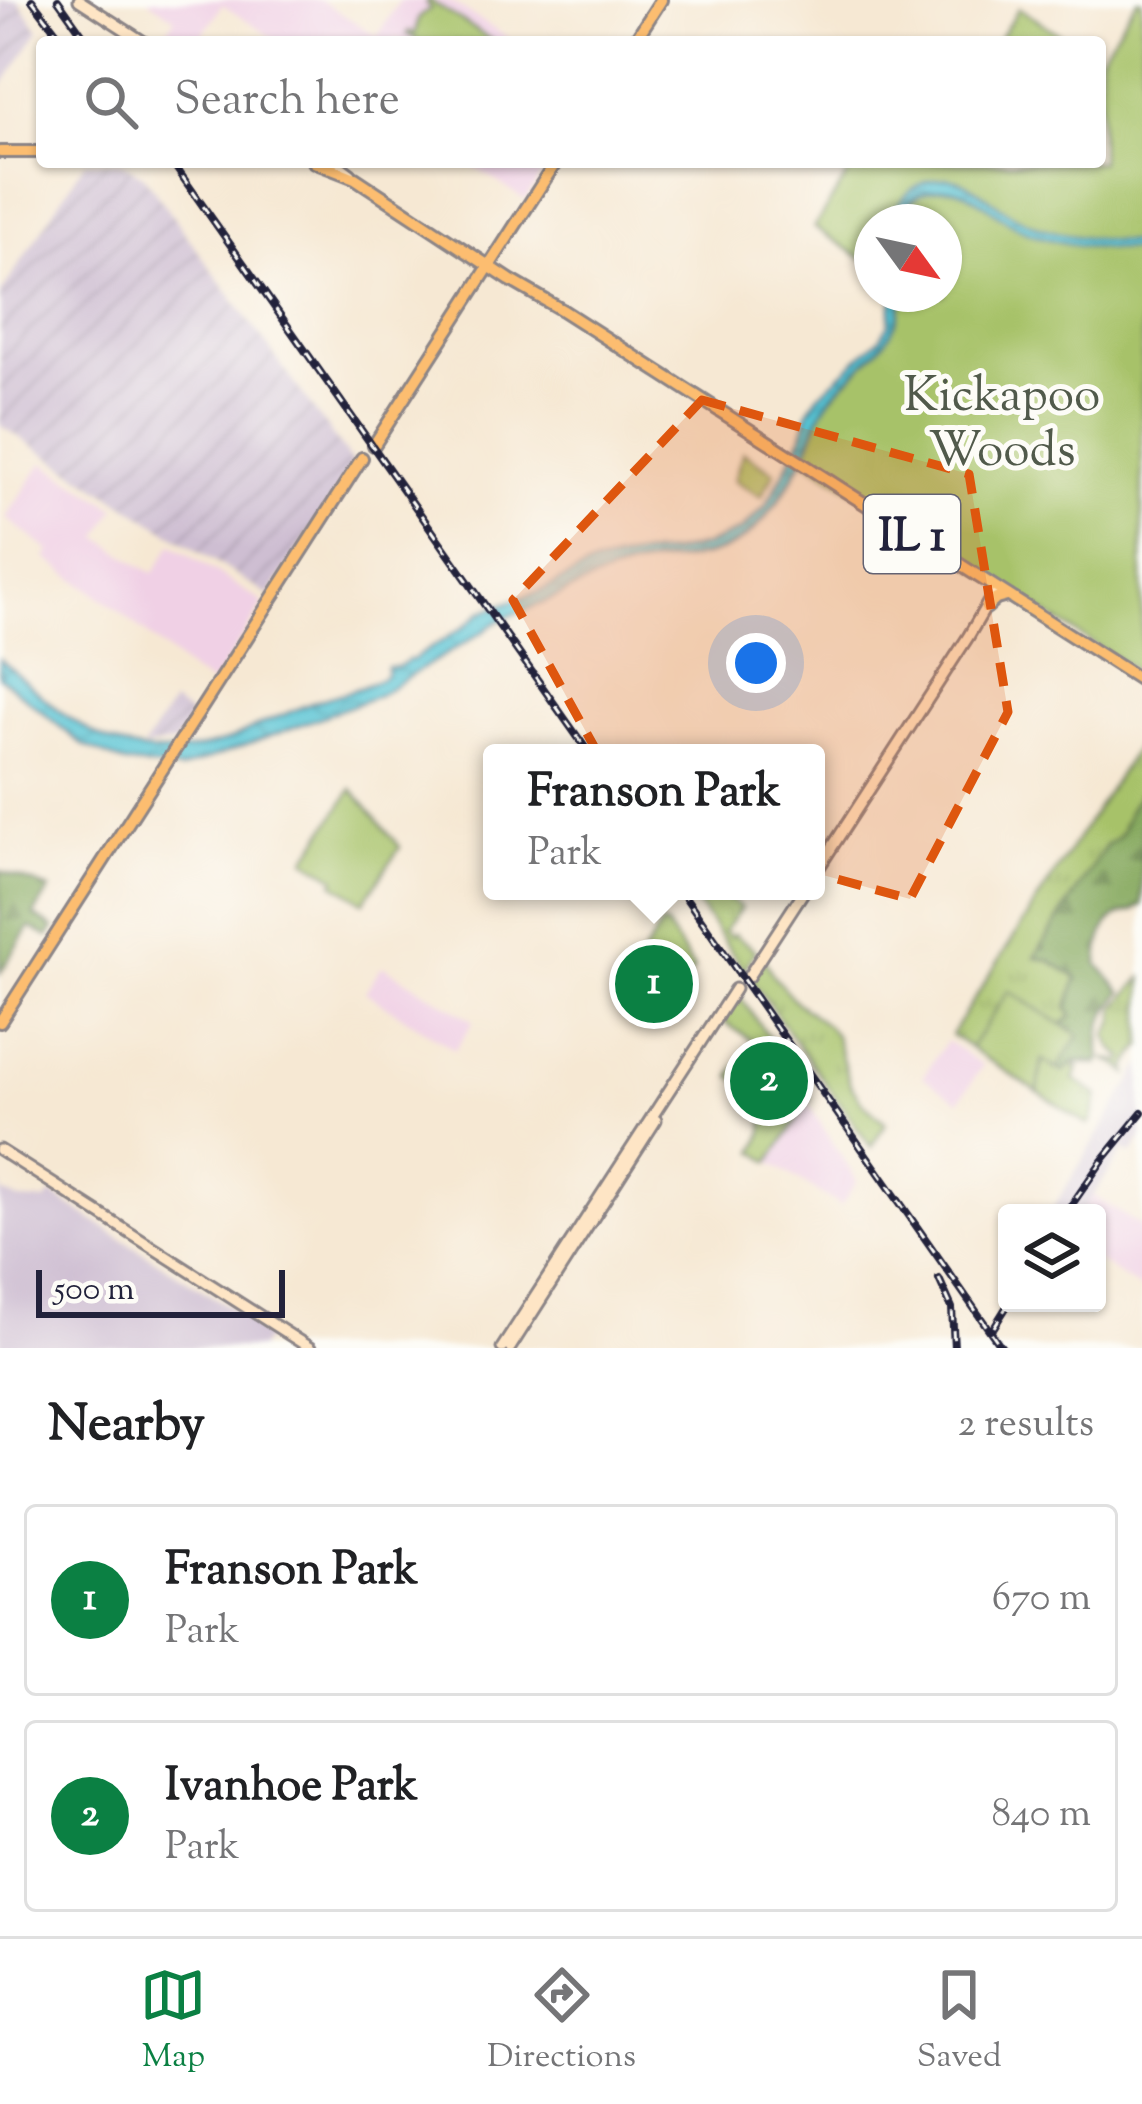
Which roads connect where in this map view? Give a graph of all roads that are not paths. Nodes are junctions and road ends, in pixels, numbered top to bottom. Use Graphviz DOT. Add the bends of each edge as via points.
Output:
graph roads {
  1 [pos="79,0"];
  2 [pos="662,0"];
  3 [pos="136,36"];
  4 [pos="638,36"];
  5 [pos="0,152"];
  6 [pos="36,152"];
  7 [pos="335,168"];
  8 [pos="552,168"];
  9 [pos="490,264"];
  10 [pos="376,440"];
  11 [pos="360,463"];
  12 [pos="982,580"];
  13 [pos="1001,592"];
  14 [pos="986,604"];
  15 [pos="1141,682"];
  16 [pos="825,848"];
  17 [pos="825,858"];
  18 [pos="795,900"];
  19 [pos="747,975"];
  20 [pos="736,991"];
  21 [pos="0,1022"];
  22 [pos="0,1150"];
  23 [pos="310,1348"];
  24 [pos="506,1348"];
  1 -- 3 [label="street"];
  2 -- 4 [label="main road"];
  5 -- 6 [label="main road"];
  7 -- 9 [label="main road, IL 1"];
  8 -- 9 [label="main road"];
  9 -- 10 [label="main road"];
  9 -- 12 [label="main road, IL 1"];
  11 -- 21 [label="main road"];
  12 -- 13 [label="main road, IL 1"];
  12 -- 14 [label="main road"];
  13 -- 14 [label="main road"];
  13 -- 15 [label="main road, IL 1"];
  14 -- 16 [label="street"];
  14 -- 17 [label="street"];
  18 -- 19 [label="street"];
  20 -- 24 [label="street"];
  22 -- 23 [label="street"];
}
